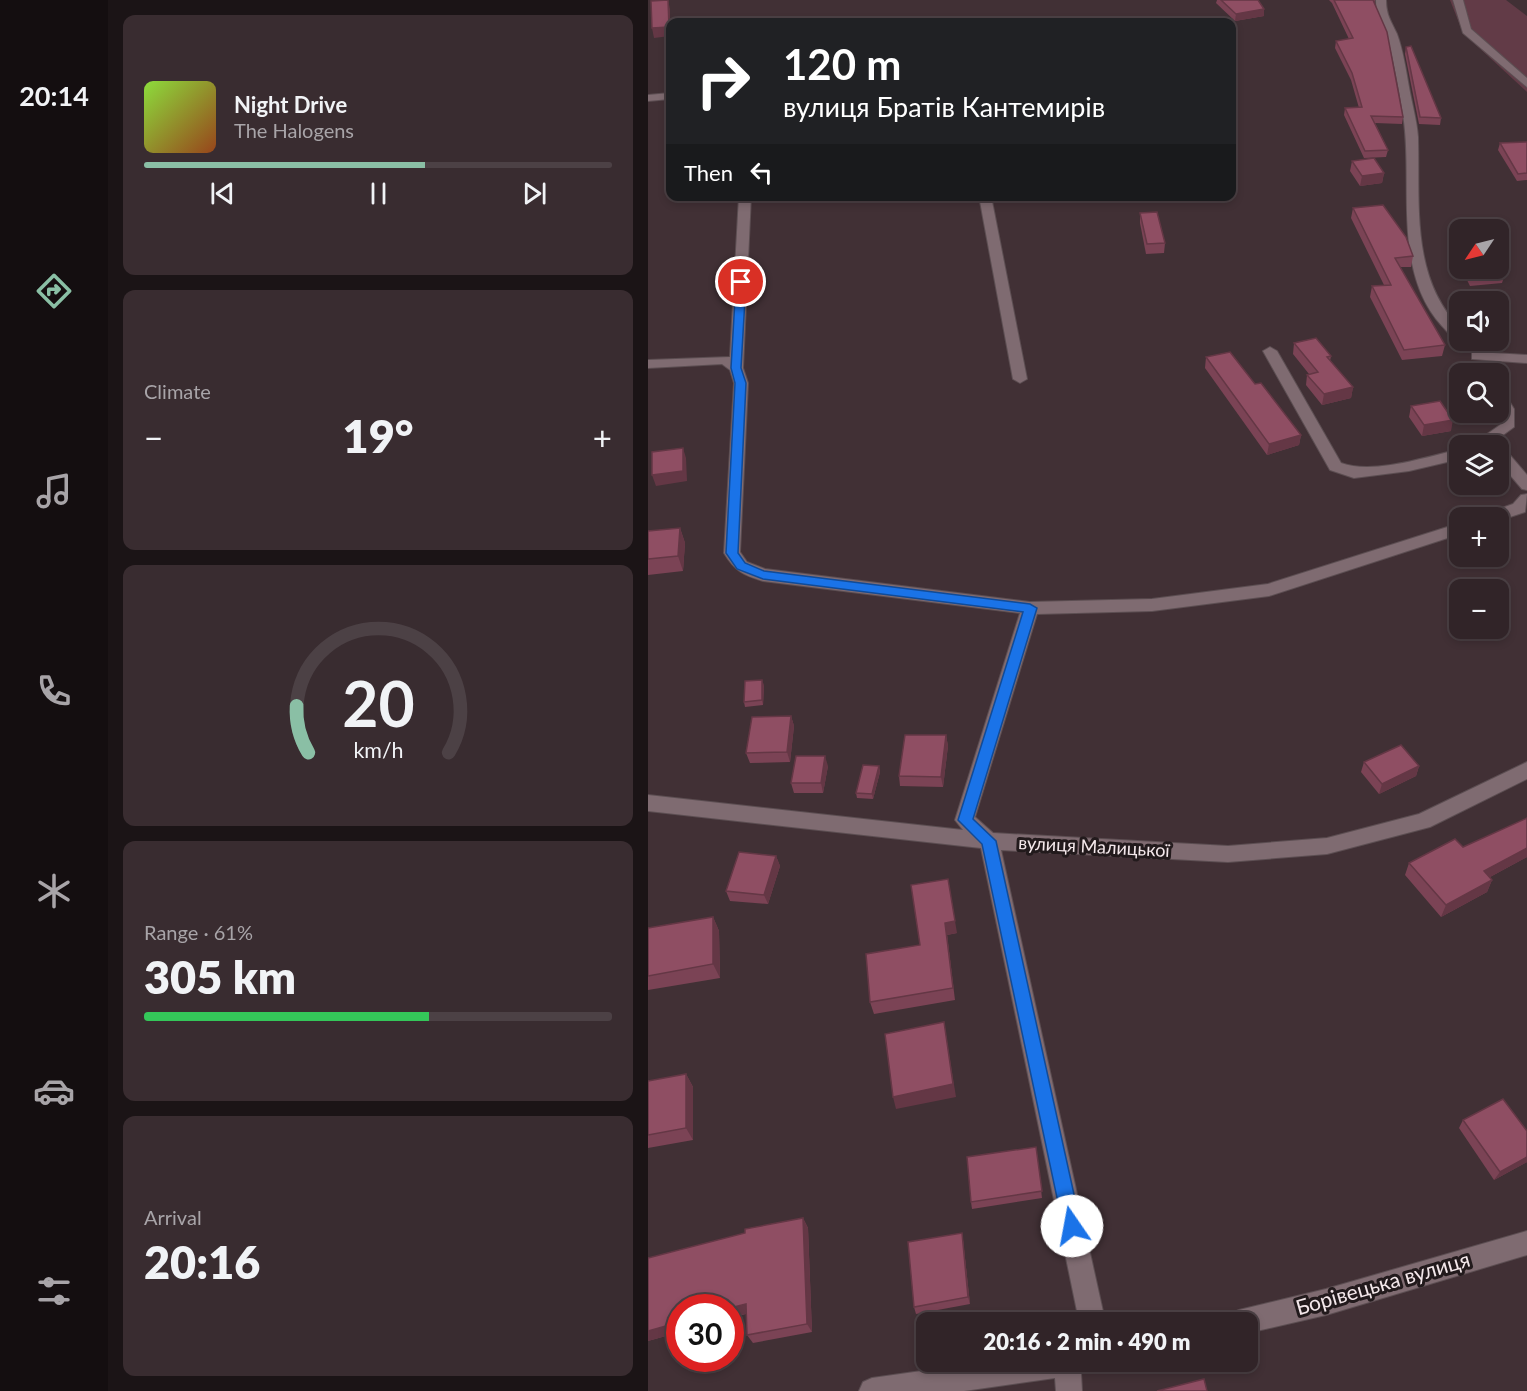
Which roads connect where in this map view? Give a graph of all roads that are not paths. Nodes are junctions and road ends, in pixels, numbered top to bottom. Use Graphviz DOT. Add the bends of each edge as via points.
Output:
graph roads {
  1 [pos="1381,0"];
  2 [pos="1458,0"];
  3 [pos="1527,84"];
  4 [pos="666,96"];
  5 [pos="648,98"];
  6 [pos="745,201"];
  7 [pos="986,201"];
  8 [pos="1449,326"];
  9 [pos="1270,351"];
  10 [pos="1472,351"];
  11 [pos="1477,356"];
  12 [pos="1527,359"];
  13 [pos="1481,363"];
  14 [pos="648,364"];
  15 [pos="736,368"];
  16 [pos="1020,379"];
  17 [pos="1507,423"];
  18 [pos="1499,435"];
  19 [pos="1449,457"];
  20 [pos="1509,466"];
  21 [pos="1527,485"];
  22 [pos="1527,499"];
  23 [pos="1509,512"];
  24 [pos="1449,532"];
  25 [pos="1030,608"];
  26 [pos="1527,770"];
  27 [pos="648,803"];
  28 [pos="989,841"];
  29 [pos="1527,1243"];
  30 [pos="1090,1312"];
  31 [pos="1258,1318"];
  32 [pos="1006,1372"];
  33 [pos="1070,1372"];
  34 [pos="872,1391"];
  35 [pos="1069,1391"];
  1 -- 8 [label="street" via="1403,82 1412,135 1411,205 1420,274"];
  2 -- 3 [label="street" via="1467,31"];
  4 -- 5 [label="street"];
  6 -- 15 [label="street"];
  7 -- 16 [label="street"];
  9 -- 19 [label="street" via="1335,466 1354,473"];
  10 -- 11 [label="street"];
  11 -- 12 [label="street"];
  11 -- 13 [label="street"];
  14 -- 15 [label="street" via="725,360"];
  15 -- 25 [label="street" via="741,383 732,553 741,566 763,575"];
  17 -- 18 [label="street"];
  20 -- 21 [label="street"];
  22 -- 23 [label="street"];
  24 -- 25 [label="street" via="1269,590 1152,605"];
  25 -- 28 [label="street" via="965,820"];
  26 -- 28 [label="street, вулиця Малицької" via="1423,821 1327,846 1228,854"];
  27 -- 28 [label="street, вулиця Малицької"];
  28 -- 30 [label="street"];
  29 -- 31 [label="street, Борівецька вулиця"];
  32 -- 34 [label="street"];
  33 -- 35 [label="street"];
}
